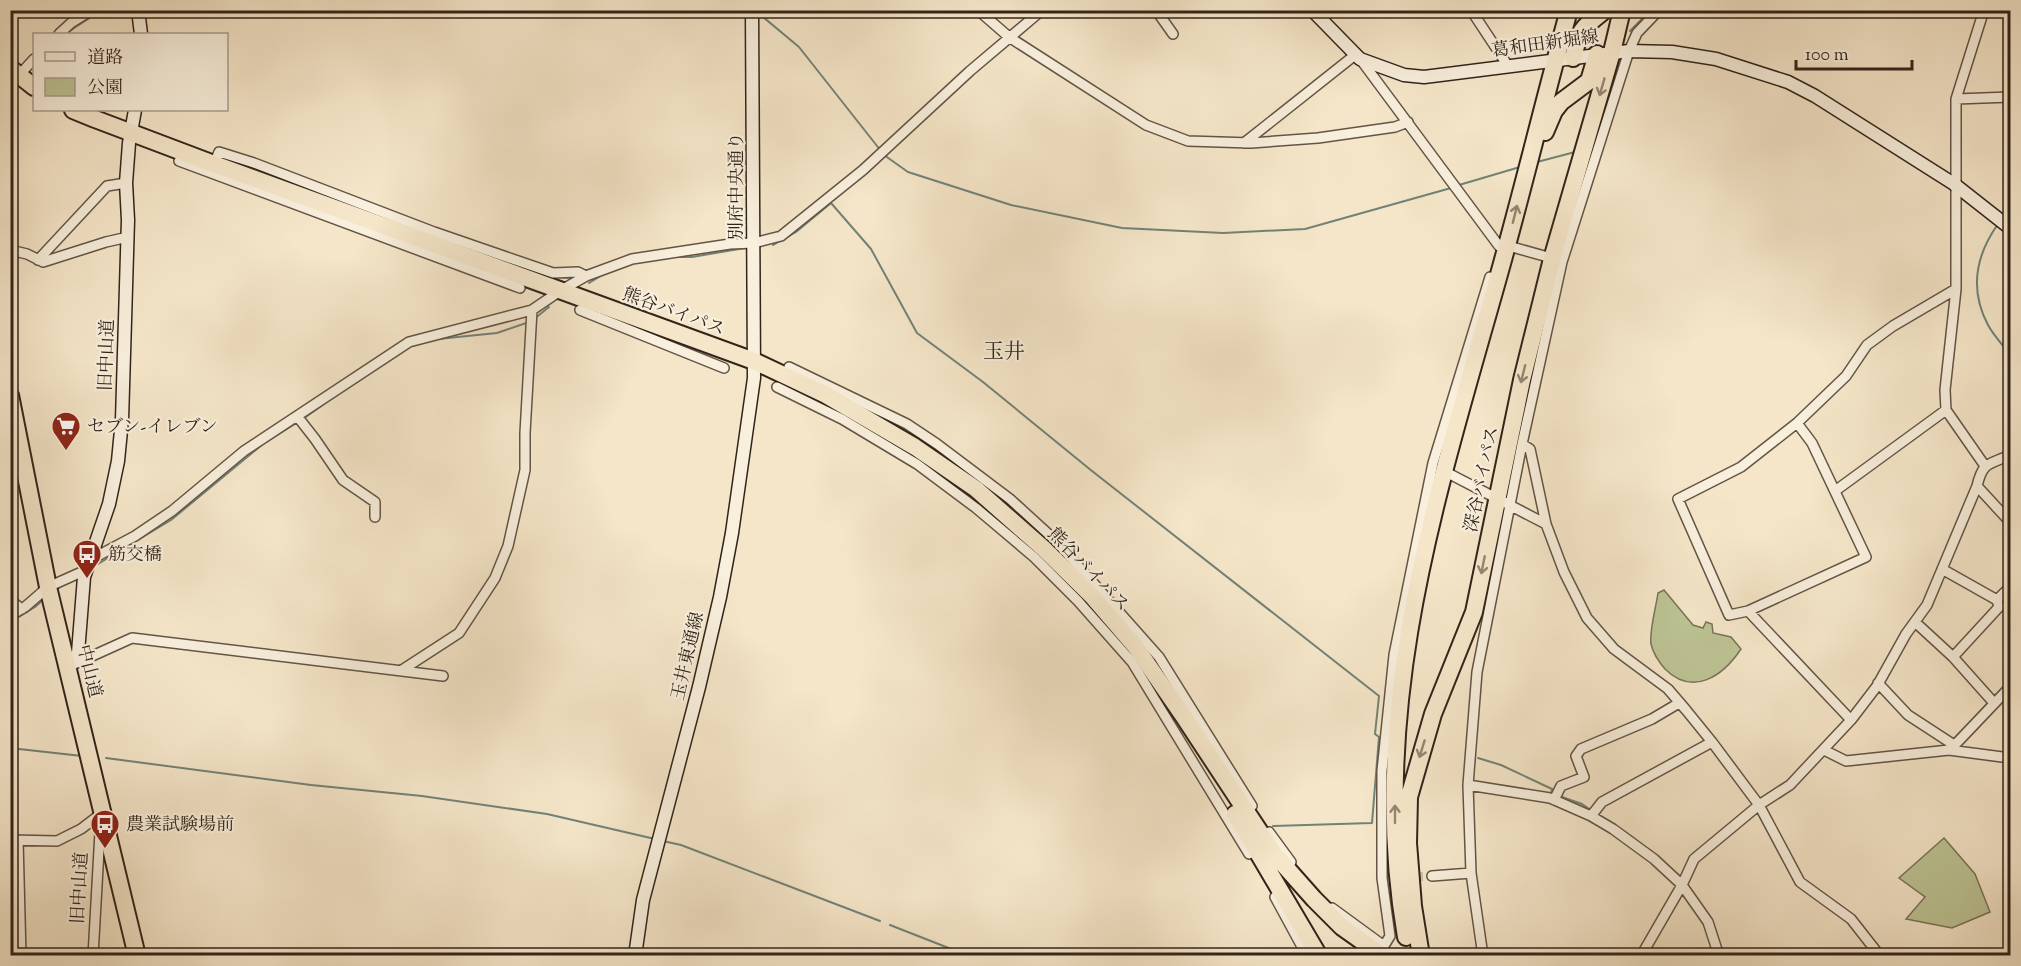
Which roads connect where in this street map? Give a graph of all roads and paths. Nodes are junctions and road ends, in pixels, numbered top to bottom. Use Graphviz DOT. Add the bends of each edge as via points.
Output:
graph roads {
  1 [pos="92,10"];
  2 [pos="138,10"];
  3 [pos="978,10"];
  4 [pos="1042,10"];
  5 [pos="1156,10"];
  6 [pos="1312,10"];
  7 [pos="1471,10"];
  8 [pos="1569,10"];
  9 [pos="1605,10"];
  10 [pos="1622,10"];
  11 [pos="1659,10"];
  12 [pos="1984,10"];
  13 [pos="1995,10"];
  14 [pos="2010,13"];
  15 [pos="752,14"];
  16 [pos="60,33"];
  17 [pos="141,33"];
  18 [pos="1173,34"];
  19 [pos="1009,37"];
  20 [pos="1613,52"];
  21 [pos="1358,57"];
  22 [pos="1573,58"];
  23 [pos="33,60"];
  24 [pos="1555,60"];
  25 [pos="1508,66"];
  26 [pos="13,73"];
  27 [pos="33,86"];
  28 [pos="2010,97"];
  29 [pos="1956,99"];
  30 [pos="76,111"];
  31 [pos="135,111"];
  32 [pos="1408,122"];
  33 [pos="132,133"];
  34 [pos="1244,143"];
  35 [pos="178,161"];
  36 [pos="1529,162"];
  37 [pos="214,164"];
  38 [pos="126,183"];
  39 [pos="252,183"];
  40 [pos="1954,184"];
  41 [pos="2004,222"];
  42 [pos="128,237"];
  43 [pos="754,243"];
  44 [pos="1503,245"];
  45 [pos="10,250"];
  46 [pos="460,259"];
  47 [pos="38,260"];
  48 [pos="1557,260"];
  49 [pos="586,276"];
  50 [pos="520,288"];
  51 [pos="1956,289"];
  52 [pos="560,291"];
  53 [pos="532,310"];
  54 [pos="580,310"];
  55 [pos="626,316"];
  56 [pos="754,361"];
  57 [pos="789,367"];
  58 [pos="724,368"];
  59 [pos="777,387"];
  60 [pos="10,395"];
  61 [pos="1946,410"];
  62 [pos="297,416"];
  63 [pos="1797,423"];
  64 [pos="15,443"];
  65 [pos="1522,444"];
  66 [pos="925,453"];
  67 [pos="2010,455"];
  68 [pos="1984,466"];
  69 [pos="1438,467"];
  70 [pos="1977,486"];
  71 [pos="1835,490"];
  72 [pos="1503,501"];
  73 [pos="375,517"];
  74 [pos="2010,522"];
  75 [pos="1546,524"];
  76 [pos="1045,549"];
  77 [pos="87,566"];
  78 [pos="1942,569"];
  79 [pos="48,587"];
  80 [pos="2010,587"];
  81 [pos="10,600"];
  82 [pos="1997,600"];
  83 [pos="22,609"];
  84 [pos="1748,612"];
  85 [pos="10,616"];
  86 [pos="1915,622"];
  87 [pos="1953,657"];
  88 [pos="69,667"];
  89 [pos="402,670"];
  90 [pos="443,676"];
  91 [pos="1878,683"];
  92 [pos="2010,687"];
  93 [pos="1168,696"];
  94 [pos="1679,703"];
  95 [pos="1994,703"];
  96 [pos="1851,720"];
  97 [pos="1712,742"];
  98 [pos="1951,748"];
  99 [pos="1824,750"];
  100 [pos="2010,758"];
  101 [pos="1468,785"];
  102 [pos="1554,800"];
  103 [pos="1759,805"];
  104 [pos="1593,813"];
  105 [pos="103,818"];
  106 [pos="14,840"];
  107 [pos="1471,873"];
  108 [pos="1432,876"];
  109 [pos="1300,880"];
  110 [pos="1682,885"];
  111 [pos="1274,886"];
  112 [pos="1382,951"];
  113 [pos="21,956"];
  114 [pos="93,956"];
  115 [pos="137,956"];
  116 [pos="635,956"];
  117 [pos="1307,956"];
  118 [pos="1319,956"];
  119 [pos="1410,956"];
  120 [pos="1421,956"];
  121 [pos="1483,956"];
  122 [pos="1641,956"];
  123 [pos="1719,956"];
  124 [pos="1880,956"];
  1 -- 16 [label="street"];
  2 -- 17 [label="main road"];
  3 -- 19 [label="street"];
  4 -- 19 [label="street"];
  5 -- 18 [label="street"];
  6 -- 21 [label="main road, 葛和田新堀線"];
  7 -- 25 [label="street"];
  8 -- 24 [label="highway, 深谷バイパス"];
  9 -- 22 [label="highway" via="1579,34"];
  10 -- 20 [label="highway, 深谷バイパス"];
  11 -- 20 [label="street"];
  12 -- 29 [label="street"];
  13 -- 14 [label="street"];
  15 -- 43 [label="main road, 別府中央通り"];
  19 -- 34 [label="street" via="1146,125 1188,141"];
  19 -- 43 [label="street" via="875,158 781,236"];
  20 -- 22 [label="main road, 葛和田新堀線"];
  20 -- 36 [label="highway" via="1589,81 1561,102"];
  20 -- 40 [label="main road, 葛和田新堀線" via="1672,52 1716,59 1788,82"];
  20 -- 48 [label="street"];
  20 -- 48 [label="highway, 深谷バイパス, one-way"];
  21 -- 25 [label="main road, 葛和田新堀線" via="1404,75 1424,77"];
  21 -- 32 [label="street"];
  21 -- 34 [label="street"];
  22 -- 24 [label="main road, 葛和田新堀線"];
  23 -- 26 [label="street"];
  24 -- 25 [label="main road, 葛和田新堀線"];
  24 -- 36 [label="highway, 深谷バイパス"];
  26 -- 27 [label="highway"];
  28 -- 29 [label="street"];
  29 -- 40 [label="street"];
  30 -- 33 [label="highway, 熊谷バイパス"];
  31 -- 33 [label="main road, 旧中山道"];
  32 -- 34 [label="street" via="1350,134"];
  32 -- 44 [label="street"];
  33 -- 37 [label="highway, 熊谷バイパス"];
  33 -- 38 [label="main road, 旧中山道"];
  35 -- 39 [label="street"];
  44 -- 36 [label="highway, 深谷バイパス, one-way"];
  37 -- 39 [label="highway, 熊谷バイパス"];
  37 -- 49 [label="street" via="219,152 554,273 578,272"];
  38 -- 42 [label="main road, 旧中山道"];
  38 -- 47 [label="street" via="107,186"];
  39 -- 46 [label="highway, 熊谷バイパス"];
  40 -- 41 [label="main road, 葛和田新堀線"];
  40 -- 51 [label="street"];
  42 -- 47 [label="street" via="56,259"];
  42 -- 77 [label="main road, 旧中山道" via="119,450 109,504"];
  43 -- 49 [label="street" via="643,257"];
  43 -- 56 [label="main road, 別府中央通り"];
  44 -- 48 [label="street"];
  44 -- 69 [label="highway, 深谷バイパス"];
  45 -- 47 [label="street"];
  46 -- 50 [label="street"];
  46 -- 52 [label="highway, 熊谷バイパス"];
  48 -- 65 [label="street"];
  48 -- 72 [label="highway, 深谷バイパス, one-way" via="1522,380"];
  49 -- 52 [label="street"];
  51 -- 61 [label="street"];
  51 -- 63 [label="street" via="1867,345 1846,376"];
  52 -- 53 [label="street"];
  52 -- 55 [label="highway, 熊谷バイパス"];
  53 -- 62 [label="street" via="409,342"];
  53 -- 89 [label="street" via="525,470 508,546 495,579 459,633"];
  54 -- 55 [label="street"];
  55 -- 56 [label="highway, 熊谷バイパス"];
  55 -- 58 [label="street"];
  56 -- 66 [label="highway, 熊谷バイパス" via="826,394"];
  56 -- 116 [label="main road, 玉井東通線" via="720,597 643,900"];
  57 -- 66 [label="street" via="907,424"];
  59 -- 66 [label="street"];
  60 -- 64 [label="highway, 中山道"];
  61 -- 68 [label="street"];
  61 -- 71 [label="street"];
  62 -- 73 [label="street" via="343,480 375,502"];
  62 -- 77 [label="street" via="244,451 172,511"];
  63 -- 71 [label="street" via="1812,443"];
  63 -- 84 [label="street" via="1741,467 1678,499 1729,615"];
  64 -- 79 [label="highway, 中山道"];
  65 -- 72 [label="street"];
  65 -- 75 [label="street" via="1530,448"];
  66 -- 76 [label="highway, 熊谷バイパス" via="976,489"];
  67 -- 68 [label="street"];
  68 -- 70 [label="street"];
  69 -- 72 [label="street"];
  69 -- 112 [label="street" via="1394,655 1382,771 1384,878 1390,936"];
  119 -- 69 [label="highway, 深谷バイパス, one-way" via="1395,831 1396,743 1402,665"];
  70 -- 74 [label="street"];
  70 -- 78 [label="street"];
  71 -- 84 [label="street" via="1866,557"];
  72 -- 75 [label="street"];
  72 -- 101 [label="street" via="1477,672"];
  72 -- 120 [label="highway, 深谷バイパス, one-way" via="1474,612 1433,714 1409,797 1407,843"];
  75 -- 94 [label="street" via="1587,618 1614,649 1668,689"];
  76 -- 93 [label="highway, 熊谷バイパス" via="1134,646"];
  76 -- 109 [label="street" via="1159,657"];
  76 -- 111 [label="street" via="1078,601 1132,662"];
  77 -- 79 [label="street"];
  77 -- 88 [label="main road, 旧中山道" via="78,653"];
  78 -- 82 [label="street"];
  78 -- 86 [label="street" via="1928,605"];
  79 -- 83 [label="street"];
  79 -- 88 [label="highway, 中山道"];
  80 -- 82 [label="street"];
  81 -- 83 [label="street"];
  82 -- 87 [label="street" via="1999,607"];
  83 -- 85 [label="street"];
  84 -- 96 [label="street"];
  86 -- 87 [label="street"];
  86 -- 91 [label="street"];
  87 -- 95 [label="street"];
  88 -- 89 [label="street" via="132,638"];
  88 -- 105 [label="highway, 中山道"];
  89 -- 90 [label="street"];
  91 -- 96 [label="street"];
  91 -- 98 [label="street" via="1908,715"];
  92 -- 95 [label="street"];
  93 -- 109 [label="highway" via="1275,855"];
  93 -- 111 [label="highway"];
  94 -- 97 [label="street"];
  94 -- 102 [label="street" via="1652,720 1581,749 1576,756 1584,777 1561,786"];
  95 -- 98 [label="street"];
  96 -- 99 [label="street"];
  97 -- 103 [label="street"];
  97 -- 104 [label="street" via="1602,802"];
  98 -- 99 [label="street" via="1846,761"];
  98 -- 100 [label="street"];
  99 -- 103 [label="street" via="1790,786"];
  101 -- 102 [label="street"];
  101 -- 107 [label="street"];
  102 -- 104 [label="street"];
  103 -- 110 [label="street" via="1694,859"];
  103 -- 124 [label="street" via="1800,882 1851,919"];
  104 -- 110 [label="street"];
  105 -- 106 [label="street" via="57,841"];
  105 -- 114 [label="street, 旧中山道"];
  105 -- 115 [label="highway, 中山道"];
  106 -- 113 [label="street"];
  107 -- 108 [label="street"];
  107 -- 121 [label="street"];
  109 -- 112 [label="highway" via="1342,927"];
  110 -- 122 [label="street"];
  110 -- 123 [label="street" via="1708,922"];
  111 -- 117 [label="street"];
  111 -- 118 [label="highway"];
}
